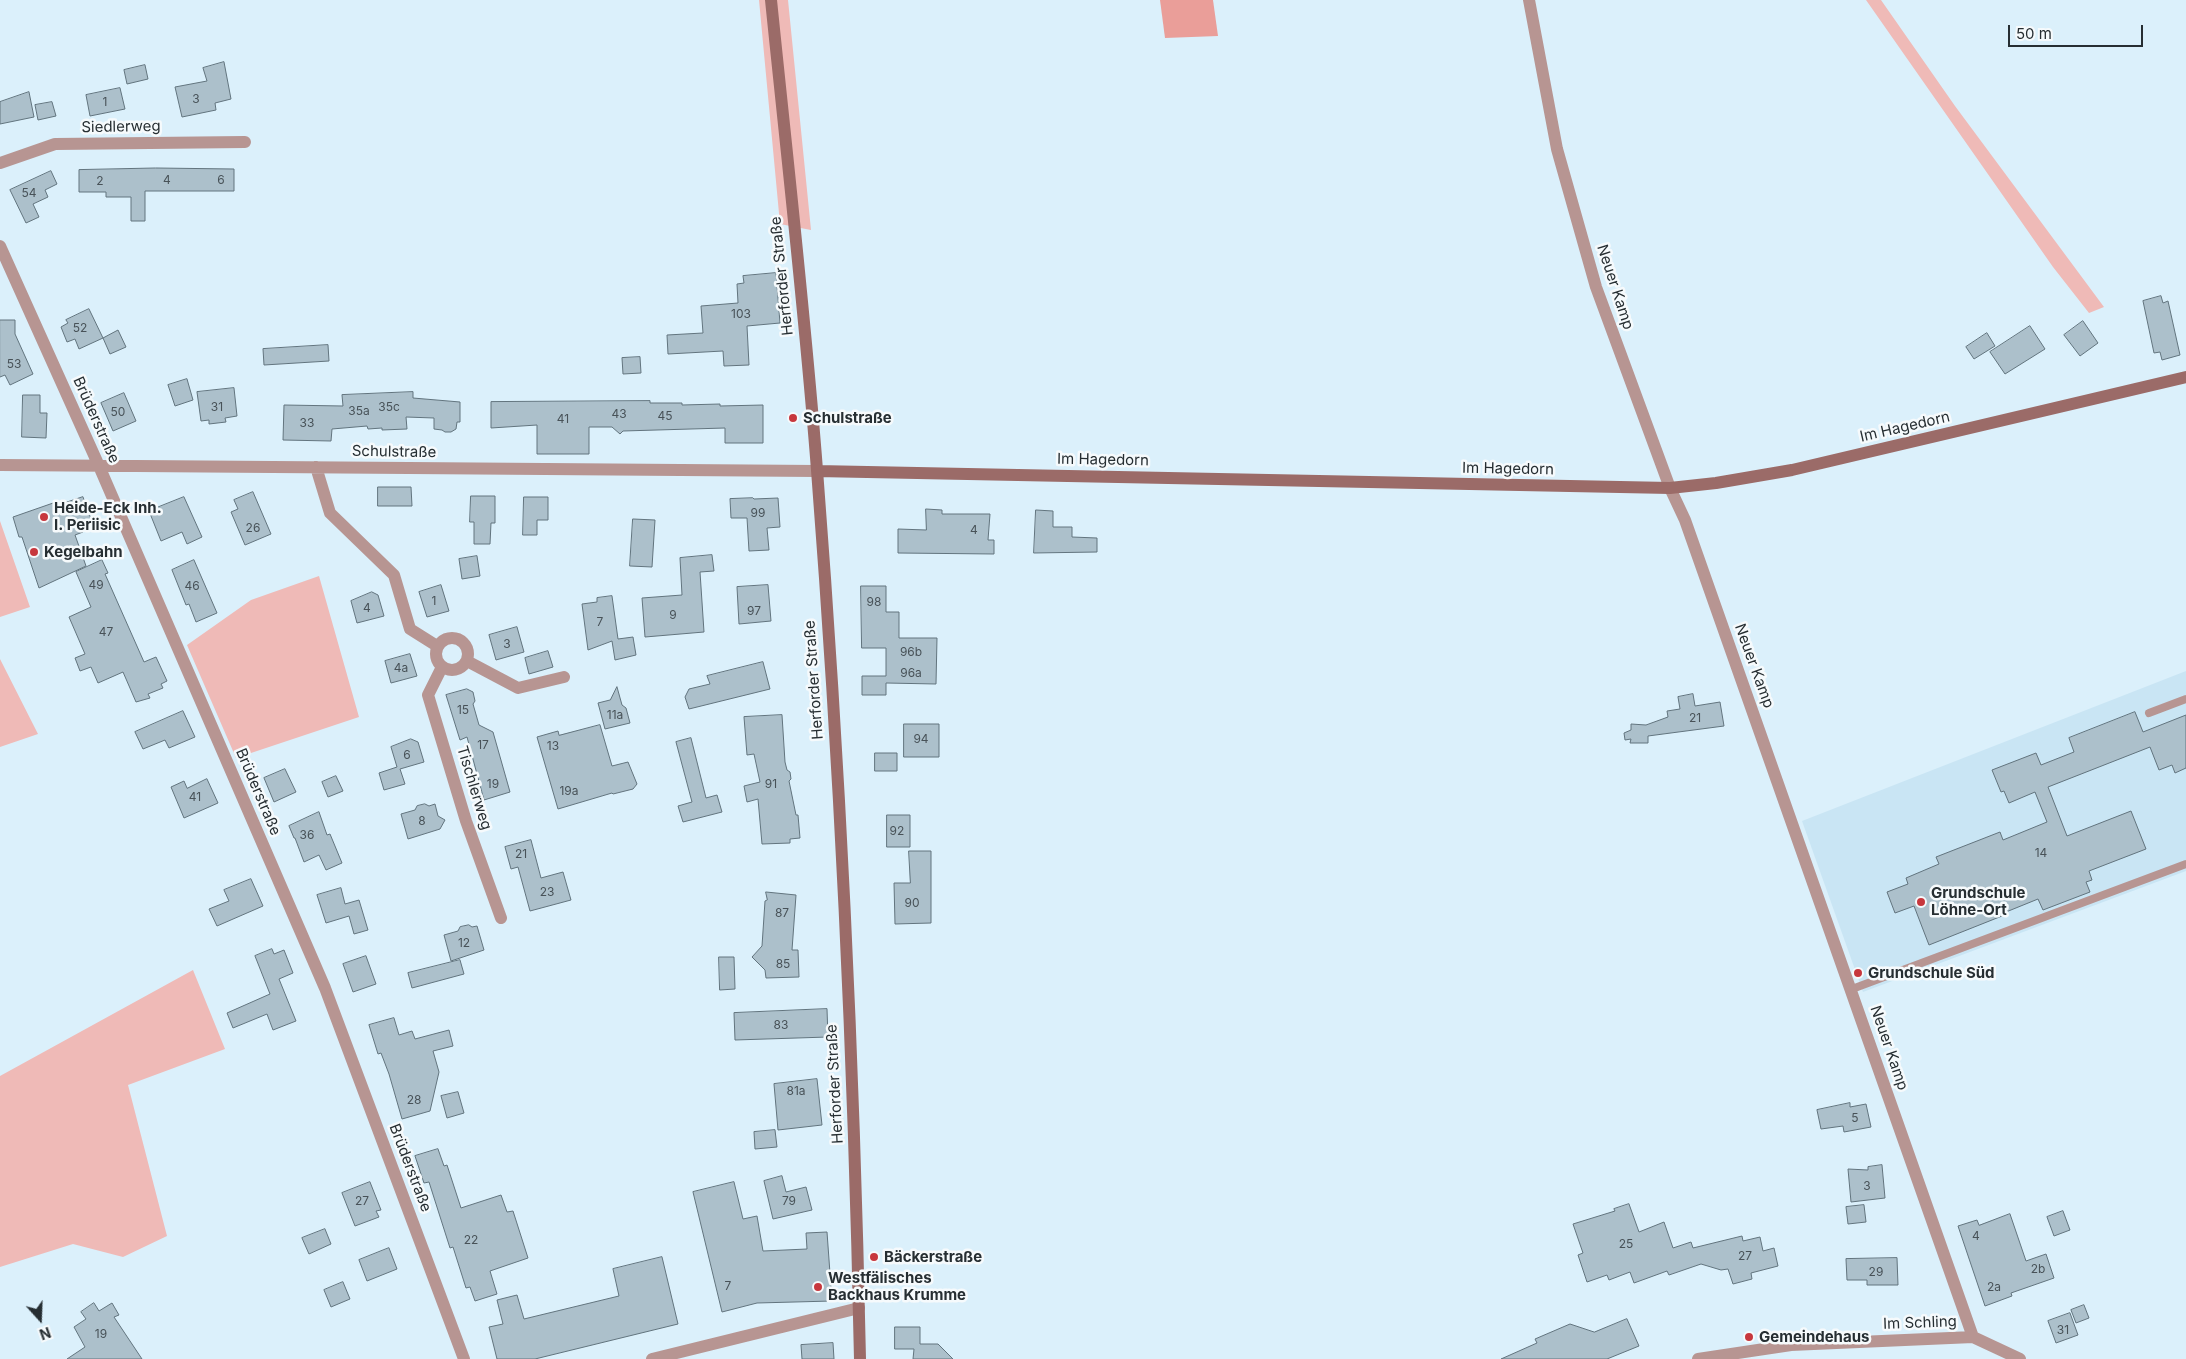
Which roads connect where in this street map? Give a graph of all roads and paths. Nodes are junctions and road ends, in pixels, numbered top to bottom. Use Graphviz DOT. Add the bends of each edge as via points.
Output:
graph roads {
  1 [pos="771,0"];
  2 [pos="1529,0"];
  3 [pos="245,142"];
  4 [pos="0,163"];
  5 [pos="0,246"];
  6 [pos="2186,377"];
  7 [pos="0,465"];
  8 [pos="99,466"];
  9 [pos="316,467"];
  10 [pos="817,471"];
  11 [pos="1670,488"];
  12 [pos="437,646"];
  13 [pos="467,661"];
  14 [pos="442,667"];
  15 [pos="564,677"];
  16 [pos="2186,699"];
  17 [pos="2149,713"];
  18 [pos="2186,864"];
  19 [pos="502,918"];
  20 [pos="1852,989"];
  21 [pos="859,1308"];
  22 [pos="1973,1337"];
  23 [pos="464,1359"];
  24 [pos="652,1359"];
  25 [pos="860,1359"];
  26 [pos="1698,1359"];
  27 [pos="2020,1359"];
  1 -- 10 [label="street, Herforder Straße"];
  2 -- 11 [label="street, Neuer Kamp" via="1557,149 1596,286"];
  3 -- 4 [label="street, Siedlerweg" via="55,144"];
  5 -- 8 [label="street, Brüderstraße"];
  6 -- 11 [label="street, Im Hagedorn" via="1792,470"];
  7 -- 8 [label="street, Schulstraße"];
  8 -- 9 [label="street, Schulstraße"];
  8 -- 23 [label="street, Brüderstraße" via="325,988"];
  9 -- 10 [label="street, Schulstraße"];
  9 -- 12 [label="street" via="330,513 394,575 410,629"];
  10 -- 11 [label="street, Im Hagedorn"];
  10 -- 21 [label="street, Herforder Straße" via="840,829"];
  11 -- 20 [label="street, Neuer Kamp" via="1685,520"];
  12 -- 13 [label="street" via="449,637 463,641 469,654"];
  12 -- 14 [label="street" via="436,658"];
  13 -- 14 [label="street" via="456,670"];
  13 -- 15 [label="street" via="518,688"];
  14 -- 19 [label="street, Tischlerweg" via="428,695 466,821"];
  16 -- 17 [label="lane"];
  18 -- 20 [label="lane"];
  20 -- 22 [label="street, Neuer Kamp"];
  21 -- 24 [label="street"];
  21 -- 25 [label="street, Herforder Straße"];
  22 -- 26 [label="street, Im Schling" via="1791,1345"];
  22 -- 27 [label="street, Im Schling"];
}
